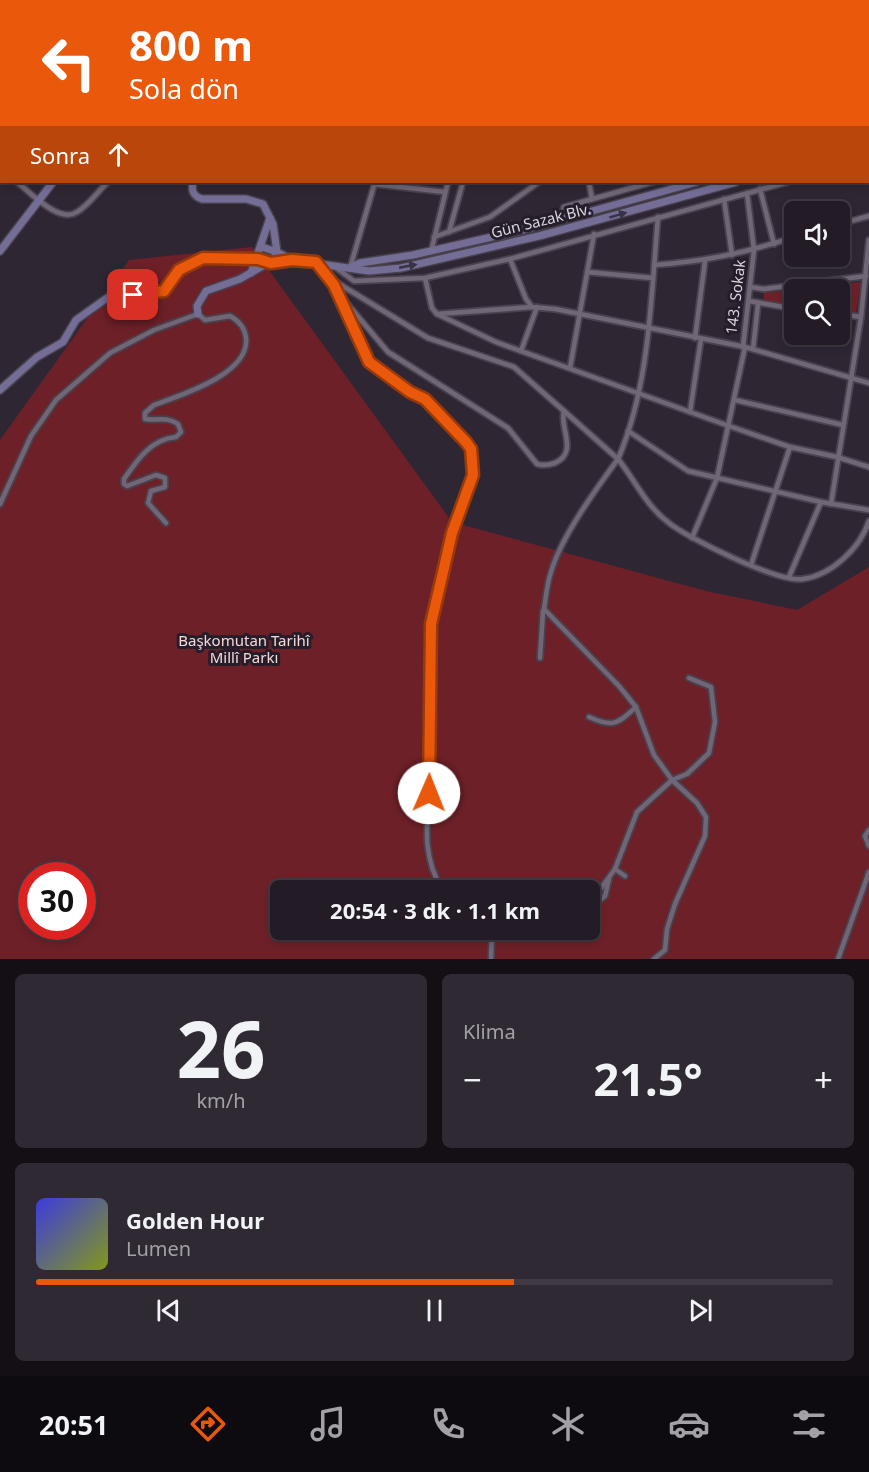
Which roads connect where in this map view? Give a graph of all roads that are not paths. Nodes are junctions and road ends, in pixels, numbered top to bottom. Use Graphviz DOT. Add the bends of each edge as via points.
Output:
graph roads {
  1 [pos="18,183"];
  2 [pos="52,183"];
  3 [pos="107,183"];
  4 [pos="193,183"];
  5 [pos="374,183"];
  6 [pos="448,183"];
  7 [pos="463,183"];
  8 [pos="538,183"];
  9 [pos="589,183"];
  10 [pos="649,183"];
  11 [pos="694,183"];
  12 [pos="732,183"];
  13 [pos="784,183"];
  14 [pos="760,189"];
  15 [pos="445,192"];
  16 [pos="747,193"];
  17 [pos="39,198"];
  18 [pos="592,199"];
  19 [pos="724,199"];
  20 [pos="270,216"];
  21 [pos="869,216"];
  22 [pos="658,217"];
  23 [pos="561,220"];
  24 [pos="850,221"];
  25 [pos="449,232"];
  26 [pos="594,234"];
  27 [pos="434,237"];
  28 [pos="869,240"];
  29 [pos="784,241"];
  30 [pos="774,244"];
  31 [pos="262,247"];
  32 [pos="754,250"];
  33 [pos="0,251"];
  34 [pos="276,252"];
  35 [pos="431,252"];
  36 [pos="732,255"];
  37 [pos="258,259"];
  38 [pos="510,259"];
  39 [pos="292,260"];
  40 [pos="705,261"];
  41 [pos="316,262"];
  42 [pos="271,263"];
  43 [pos="654,265"];
  44 [pos="335,267"];
  45 [pos="350,268"];
  46 [pos="587,272"];
  47 [pos="250,274"];
  48 [pos="866,276"];
  49 [pos="328,277"];
  50 [pos="424,278"];
  51 [pos="652,278"];
  52 [pos="750,287"];
  53 [pos="339,294"];
  54 [pos="749,301"];
  55 [pos="758,304"];
  56 [pos="862,306"];
  57 [pos="535,307"];
  58 [pos="869,307"];
  59 [pos="784,308"];
  60 [pos="198,314"];
  61 [pos="437,314"];
  62 [pos="581,314"];
  63 [pos="850,315"];
  64 [pos="861,316"];
  65 [pos="647,329"];
  66 [pos="695,338"];
  67 [pos="702,339"];
  68 [pos="744,347"];
  69 [pos="753,349"];
  70 [pos="521,351"];
  71 [pos="570,368"];
  72 [pos="850,378"];
  73 [pos="869,383"];
  74 [pos="0,390"];
  75 [pos="638,391"];
  76 [pos="735,400"];
  77 [pos="564,411"];
  78 [pos="690,412"];
  79 [pos="843,425"];
  80 [pos="729,426"];
  81 [pos="628,431"];
  82 [pos="789,447"];
  83 [pos="837,457"];
  84 [pos="618,459"];
  85 [pos="869,467"];
  86 [pos="717,478"];
  87 [pos="777,492"];
  88 [pos="821,502"];
  89 [pos="0,504"];
  90 [pos="831,504"];
  91 [pos="869,510"];
  92 [pos="869,521"];
  93 [pos="166,523"];
  94 [pos="692,537"];
  95 [pos="751,565"];
  96 [pos="789,577"];
  97 [pos="544,609"];
  98 [pos="540,658"];
  99 [pos="689,678"];
  100 [pos="636,707"];
  101 [pos="590,717"];
  102 [pos="672,780"];
  103 [pos="869,831"];
  104 [pos="869,846"];
  105 [pos="615,869"];
  106 [pos="869,872"];
  107 [pos="625,876"];
  108 [pos="609,879"];
  109 [pos="438,880"];
  110 [pos="491,940"];
  111 [pos="490,959"];
  112 [pos="654,959"];
  113 [pos="838,959"];
  1 -- 17 [label="street"];
  2 -- 17 [label="main road"];
  3 -- 17 [label="street" via="72,215 55,212"];
  4 -- 20 [label="main road" via="195,196 256,201"];
  5 -- 15 [label="street"];
  5 -- 45 [label="street"];
  6 -- 15 [label="street"];
  7 -- 25 [label="street"];
  8 -- 25 [label="street" via="490,217"];
  9 -- 18 [label="street"];
  10 -- 18 [label="street"];
  11 -- 23 [label="main road, Gün Sazak Blv."];
  45 -- 12 [label="main road, Gün Sazak Blv., one-way" via="369,271 435,261"];
  13 -- 14 [label="street"];
  14 -- 16 [label="street"];
  14 -- 30 [label="street"];
  15 -- 27 [label="street"];
  16 -- 19 [label="street"];
  16 -- 32 [label="street, 143. Sokak"];
  17 -- 33 [label="main road"];
  18 -- 23 [label="street" via="564,207"];
  19 -- 22 [label="street"];
  19 -- 36 [label="street"];
  20 -- 31 [label="main road"];
  20 -- 34 [label="main road"];
  21 -- 24 [label="street"];
  22 -- 26 [label="street"];
  22 -- 43 [label="street"];
  23 -- 35 [label="main road, Gün Sazak Blv."];
  25 -- 27 [label="street"];
  26 -- 38 [label="street"];
  26 -- 46 [label="street"];
  27 -- 35 [label="street"];
  28 -- 48 [label="street"];
  29 -- 30 [label="street"];
  30 -- 32 [label="street"];
  31 -- 34 [label="main road"];
  31 -- 37 [label="main road"];
  32 -- 36 [label="street"];
  32 -- 52 [label="street, 143. Sokak"];
  34 -- 39 [label="main road"];
  34 -- 42 [label="main road"];
  35 -- 45 [label="main road, Gün Sazak Blv."];
  36 -- 40 [label="street"];
  37 -- 42 [label="main road"];
  37 -- 47 [label="main road"];
  37 -- 74 [label="main road" via="203,258 179,270 164,291 107,298 76,320 63,342 37,357"];
  38 -- 50 [label="street"];
  38 -- 57 [label="street" via="526,298"];
  39 -- 41 [label="main road, Gün Sazak Blv."];
  39 -- 42 [label="main road"];
  40 -- 43 [label="street"];
  40 -- 66 [label="street"];
  41 -- 44 [label="main road, Gün Sazak Blv."];
  41 -- 49 [label="street"];
  42 -- 47 [label="main road"];
  43 -- 51 [label="street"];
  44 -- 45 [label="main road, Gün Sazak Blv."];
  44 -- 50 [label="street" via="354,281"];
  46 -- 51 [label="street"];
  46 -- 62 [label="street"];
  47 -- 60 [label="main road" via="206,291 197,306"];
  48 -- 52 [label="street" via="764,289"];
  48 -- 56 [label="street"];
  49 -- 53 [label="street"];
  49 -- 77 [label="street" via="428,338 509,364"];
  50 -- 61 [label="street"];
  51 -- 65 [label="street"];
  52 -- 54 [label="street, 143. Sokak"];
  53 -- 77 [label="street" via="388,352 508,429 537,464 555,463 567,451"];
  53 -- 109 [label="street" via="369,362 425,399 466,442 472,459 473,475 452,533 431,624 429,793 425,819 429,861"];
  54 -- 55 [label="street"];
  54 -- 68 [label="street, 143. Sokak"];
  55 -- 59 [label="street"];
  55 -- 69 [label="street"];
  56 -- 58 [label="street"];
  56 -- 64 [label="street"];
  57 -- 61 [label="street"];
  57 -- 62 [label="street"];
  57 -- 70 [label="street"];
  60 -- 89 [label="street" via="154,330 110,353 56,400 31,436"];
  60 -- 93 [label="street" via="205,320 222,316 235,319 244,330 246,346 243,356 228,371 154,405 145,413 145,419 171,420 181,432 151,446 123,484 156,475 165,478 165,487 151,491 148,503"];
  61 -- 70 [label="street"];
  62 -- 65 [label="street"];
  62 -- 71 [label="street"];
  63 -- 64 [label="street"];
  64 -- 72 [label="street"];
  65 -- 66 [label="street"];
  65 -- 75 [label="street"];
  66 -- 67 [label="street"];
  67 -- 68 [label="street"];
  67 -- 78 [label="street"];
  68 -- 69 [label="street"];
  68 -- 76 [label="street, 143. Sokak"];
  69 -- 72 [label="street"];
  70 -- 71 [label="street"];
  71 -- 75 [label="street"];
  72 -- 73 [label="street"];
  72 -- 79 [label="street"];
  75 -- 78 [label="street"];
  75 -- 81 [label="street"];
  76 -- 79 [label="street"];
  76 -- 80 [label="street, 143. Sokak"];
  77 -- 84 [label="street"];
  78 -- 80 [label="street"];
  79 -- 83 [label="street"];
  80 -- 82 [label="street"];
  80 -- 86 [label="street, 143. Sokak"];
  81 -- 84 [label="street"];
  81 -- 86 [label="street" via="679,467"];
  82 -- 83 [label="street"];
  82 -- 87 [label="street"];
  83 -- 85 [label="street"];
  83 -- 90 [label="street"];
  84 -- 94 [label="street" via="651,506"];
  84 -- 97 [label="street" via="557,557"];
  86 -- 87 [label="street"];
  86 -- 94 [label="street, 143. Sokak"];
  87 -- 88 [label="street"];
  87 -- 95 [label="street"];
  88 -- 90 [label="street"];
  88 -- 96 [label="street"];
  90 -- 91 [label="street"];
  92 -- 96 [label="street" via="841,562 807,578"];
  94 -- 95 [label="street"];
  95 -- 96 [label="street"];
  97 -- 98 [label="street"];
  97 -- 100 [label="street"];
  99 -- 102 [label="street" via="711,687 714,739 710,753 687,774"];
  100 -- 101 [label="street" via="611,724"];
  100 -- 102 [label="street" via="654,755"];
  102 -- 105 [label="street" via="634,818"];
  102 -- 112 [label="street" via="703,810 707,827 675,904 667,929 666,950"];
  103 -- 104 [label="street" via="865,836"];
  105 -- 107 [label="street"];
  105 -- 108 [label="street"];
  106 -- 113 [label="street"];
  110 -- 111 [label="street"];
}
